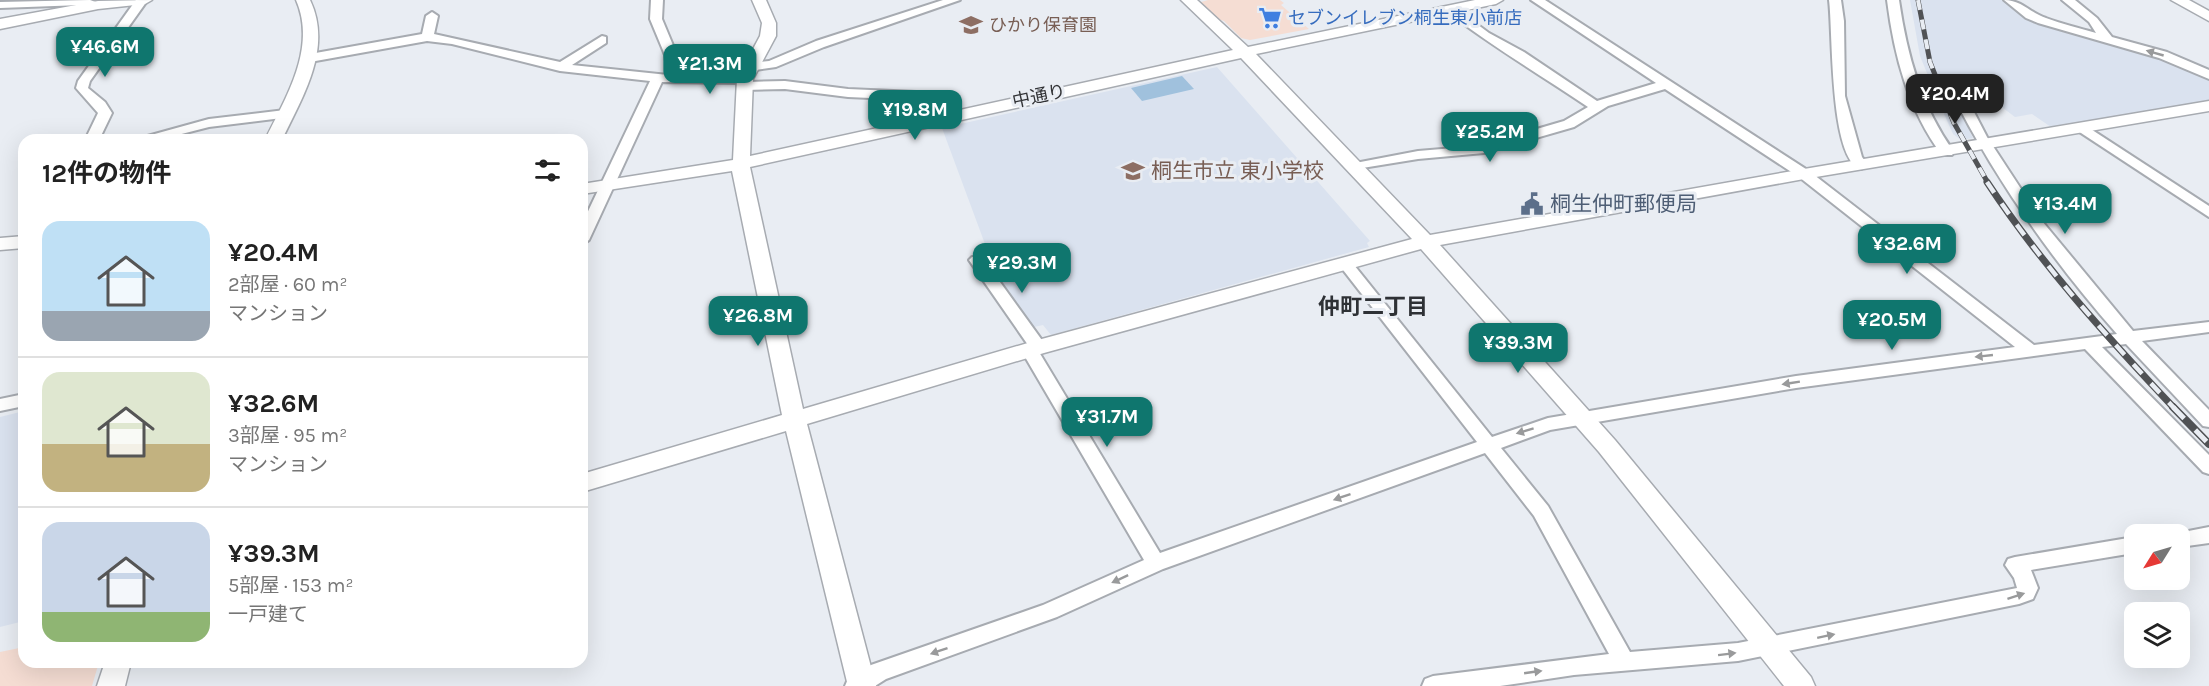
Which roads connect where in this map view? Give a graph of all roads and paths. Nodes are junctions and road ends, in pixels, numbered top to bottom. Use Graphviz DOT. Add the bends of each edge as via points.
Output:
graph roads {
  1 [pos="143,0"];
  2 [pos="303,0"];
  3 [pos="657,0"];
  4 [pos="759,0"];
  5 [pos="954,0"];
  6 [pos="1188,0"];
  7 [pos="1496,0"];
  8 [pos="1538,0"];
  9 [pos="1835,0"];
  10 [pos="1893,0"];
  11 [pos="2010,0"];
  12 [pos="2068,0"];
  13 [pos="2178,0"];
  14 [pos="0,5"];
  15 [pos="98,5"];
  16 [pos="1455,6"];
  17 [pos="432,16"];
  18 [pos="2209,16"];
  19 [pos="0,24"];
  20 [pos="427,37"];
  21 [pos="602,40"];
  22 [pos="2108,40"];
  23 [pos="1242,52"];
  24 [pos="310,58"];
  25 [pos="560,67"];
  26 [pos="2209,75"];
  27 [pos="746,77"];
  28 [pos="657,78"];
  29 [pos="675,79"];
  30 [pos="1667,84"];
  31 [pos="1956,90"];
  32 [pos="1596,106"];
  33 [pos="2209,106"];
  34 [pos="285,114"];
  35 [pos="952,115"];
  36 [pos="2083,128"];
  37 [pos="95,134"];
  38 [pos="164,134"];
  39 [pos="276,134"];
  40 [pos="1983,145"];
  41 [pos="1947,152"];
  42 [pos="741,163"];
  43 [pos="1861,165"];
  44 [pos="1355,167"];
  45 [pos="1804,174"];
  46 [pos="606,186"];
  47 [pos="588,188"];
  48 [pos="2209,213"];
  49 [pos="588,226"];
  50 [pos="1426,241"];
  51 [pos="18,242"];
  52 [pos="0,244"];
  53 [pos="977,260"];
  54 [pos="1345,263"];
  55 [pos="2209,327"];
  56 [pos="2130,338"];
  57 [pos="2090,344"];
  58 [pos="1034,348"];
  59 [pos="2031,351"];
  60 [pos="18,401"];
  61 [pos="0,405"];
  62 [pos="1582,417"];
  63 [pos="794,419"];
  64 [pos="2209,421"];
  65 [pos="1489,444"];
  66 [pos="2209,467"];
  67 [pos="588,481"];
  68 [pos="2209,535"];
  69 [pos="2190,538"];
  70 [pos="2124,547"];
  71 [pos="1156,563"];
  72 [pos="1768,647"];
  73 [pos="1624,662"];
  74 [pos="116,668"];
  75 [pos="860,685"];
  76 [pos="111,686"];
  77 [pos="1433,686"];
  78 [pos="1801,686"];
  1 -- 15 [label="street"];
  1 -- 37 [label="street" via="84,81 86,95 98,102 105,113"];
  2 -- 24 [label="street" via="308,7 312,34"];
  3 -- 29 [label="street" via="656,19 671,55"];
  4 -- 27 [label="street" via="769,23 768,36"];
  5 -- 27 [label="street" via="820,44"];
  6 -- 23 [label="street"];
  7 -- 16 [label="street, 中通り"];
  8 -- 30 [label="street"];
  9 -- 43 [label="street" via="1839,96 1855,158"];
  10 -- 41 [label="street" via="1902,56 1917,96"];
  11 -- 22 [label="street" via="2035,18"];
  12 -- 22 [label="street" via="2093,20"];
  13 -- 18 [label="street"];
  14 -- 15 [label="street"];
  15 -- 19 [label="street"];
  16 -- 23 [label="street, 中通り"];
  16 -- 32 [label="street" via="1485,36 1520,54"];
  17 -- 20 [label="street"];
  20 -- 24 [label="street"];
  20 -- 25 [label="street"];
  21 -- 25 [label="street"];
  26 -- 22 [label="street, one-way" via="2163,55"];
  23 -- 35 [label="street, 中通り"];
  23 -- 44 [label="street"];
  24 -- 34 [label="street"];
  25 -- 28 [label="street"];
  27 -- 29 [label="street"];
  27 -- 35 [label="street" via="848,93 916,96 941,103"];
  27 -- 42 [label="street"];
  28 -- 29 [label="street"];
  28 -- 46 [label="street"];
  30 -- 32 [label="street"];
  30 -- 45 [label="street"];
  31 -- 40 [label="street"];
  32 -- 44 [label="street" via="1594,111 1569,124 1479,150 1418,155"];
  33 -- 36 [label="street"];
  34 -- 38 [label="street" via="209,123"];
  34 -- 39 [label="street"];
  35 -- 42 [label="street, 中通り"];
  36 -- 40 [label="street"];
  36 -- 48 [label="street"];
  40 -- 41 [label="street"];
  40 -- 56 [label="street" via="2061,258"];
  41 -- 43 [label="street"];
  42 -- 46 [label="street, 中通り"];
  42 -- 63 [label="street" via="742,184"];
  43 -- 45 [label="street"];
  44 -- 50 [label="street"];
  45 -- 50 [label="street"];
  45 -- 59 [label="street"];
  46 -- 47 [label="street, 中通り"];
  46 -- 49 [label="street"];
  50 -- 54 [label="street"];
  50 -- 62 [label="street"];
  51 -- 52 [label="street"];
  53 -- 58 [label="street"];
  54 -- 58 [label="street"];
  54 -- 65 [label="street"];
  55 -- 56 [label="street"];
  56 -- 57 [label="street"];
  56 -- 64 [label="street"];
  57 -- 59 [label="street"];
  57 -- 66 [label="street"];
  58 -- 63 [label="street"];
  58 -- 71 [label="street" via="1052,392"];
  59 -- 62 [label="street, one-way" via="1796,382"];
  60 -- 61 [label="street"];
  62 -- 65 [label="street, one-way"];
  62 -- 72 [label="street"];
  63 -- 67 [label="street"];
  63 -- 75 [label="street"];
  65 -- 71 [label="street, one-way"];
  65 -- 73 [label="street" via="1547,521"];
  68 -- 69 [label="street"];
  72 -- 70 [label="street, one-way" via="2019,596 2028,588 2015,565"];
  71 -- 75 [label="street, one-way" via="1050,611 879,672"];
  73 -- 72 [label="street, one-way"];
  72 -- 78 [label="street"];
  77 -- 73 [label="street, one-way"];
  74 -- 76 [label="street"];
}
